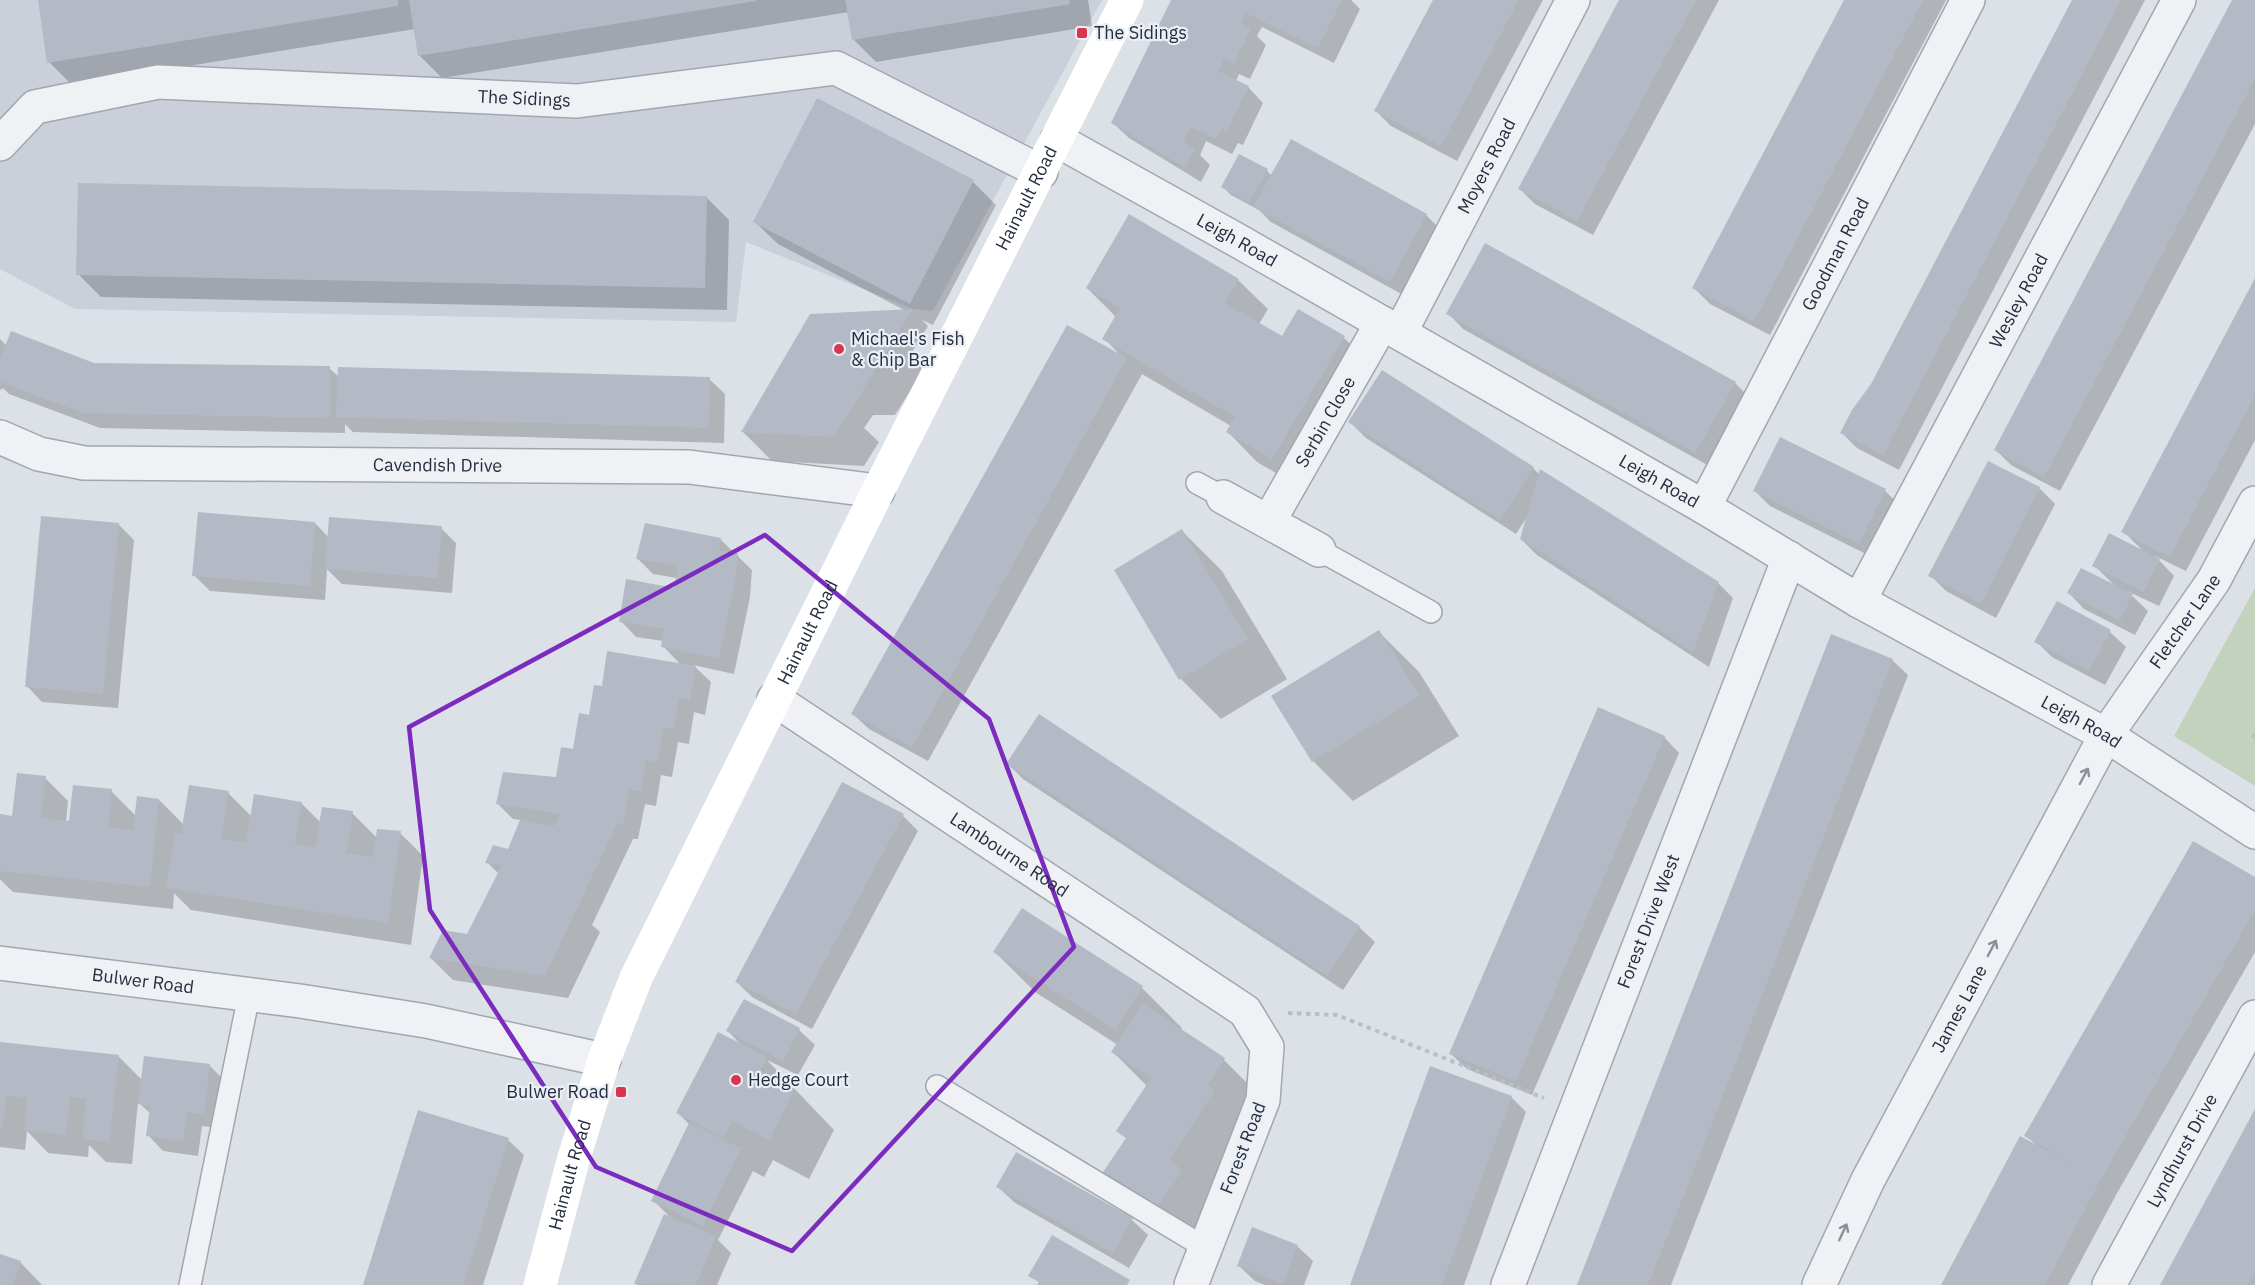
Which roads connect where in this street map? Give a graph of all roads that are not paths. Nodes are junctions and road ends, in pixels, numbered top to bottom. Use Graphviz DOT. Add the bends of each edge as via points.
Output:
graph roads {
  1 [pos="1127,0"];
  2 [pos="1573,0"];
  3 [pos="1968,0"];
  4 [pos="2179,0"];
  5 [pos="1057,140"];
  6 [pos="0,144"];
  7 [pos="1041,172"];
  8 [pos="1391,328"];
  9 [pos="0,437"];
  10 [pos="878,490"];
  11 [pos="1210,490"];
  12 [pos="2255,503"];
  13 [pos="1704,507"];
  14 [pos="1269,521"];
  15 [pos="1319,550"];
  16 [pos="1789,558"];
  17 [pos="1859,601"];
  18 [pos="1431,612"];
  19 [pos="774,699"];
  20 [pos="2106,735"];
  21 [pos="2255,832"];
  22 [pos="0,963"];
  23 [pos="249,995"];
  24 [pos="1245,1011"];
  25 [pos="2255,1017"];
  26 [pos="604,1060"];
  27 [pos="937,1086"];
  28 [pos="1204,1247"];
  29 [pos="190,1285"];
  30 [pos="540,1285"];
  31 [pos="1191,1285"];
  32 [pos="1508,1285"];
  33 [pos="1818,1285"];
  34 [pos="2109,1285"];
  1 -- 5 [label="street, Hainault Road"];
  2 -- 8 [label="street, Moyers Road"];
  3 -- 13 [label="street, Goodman Road"];
  4 -- 17 [label="street, Wesley Road"];
  5 -- 7 [label="street, Hainault Road"];
  5 -- 8 [label="street, Leigh Road"];
  6 -- 7 [label="street, The Sidings" via="34,107 158,82 577,101 837,68"];
  7 -- 10 [label="street, Hainault Road"];
  8 -- 13 [label="street, Leigh Road"];
  8 -- 14 [label="street, Serbin Close"];
  9 -- 10 [label="street, Cavendish Drive" via="39,454 84,463 689,467"];
  10 -- 19 [label="street, Hainault Road"];
  11 -- 14 [label="street"];
  12 -- 20 [label="street, Fletcher Lane" via="2214,580"];
  13 -- 16 [label="street, Leigh Road"];
  14 -- 15 [label="street"];
  15 -- 18 [label="lane"];
  16 -- 17 [label="street, Leigh Road"];
  16 -- 32 [label="street, Forest Drive West"];
  17 -- 20 [label="street, Leigh Road"];
  19 -- 24 [label="street, Lambourne Road"];
  19 -- 26 [label="street, Hainault Road" via="636,978"];
  20 -- 21 [label="street, Leigh Road"];
  33 -- 20 [label="street, James Lane, one-way" via="1868,1180"];
  22 -- 23 [label="street, Bulwer Road"];
  23 -- 26 [label="street, Bulwer Road" via="426,1021"];
  23 -- 29 [label="lane"];
  24 -- 28 [label="street, Forest Road" via="1267,1047 1263,1100"];
  25 -- 34 [label="street, Lyndhurst Drive"];
  26 -- 30 [label="street, Hainault Road"];
  27 -- 28 [label="lane"];
  28 -- 31 [label="street, Forest Road"];
}
